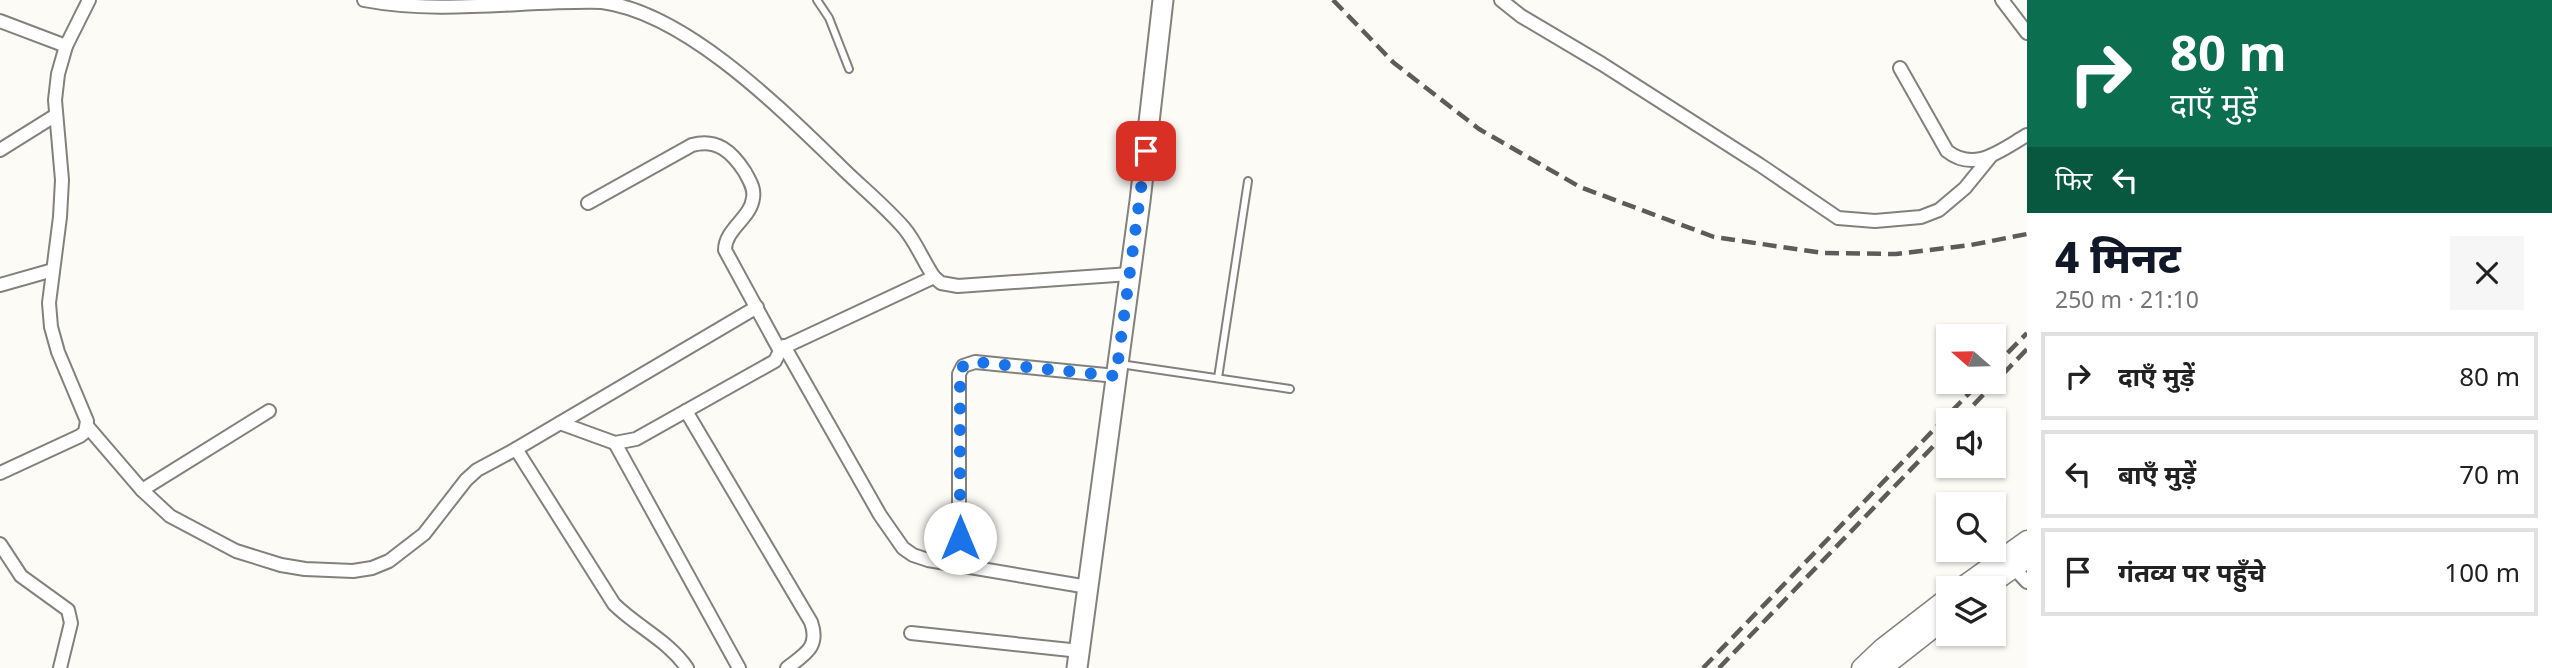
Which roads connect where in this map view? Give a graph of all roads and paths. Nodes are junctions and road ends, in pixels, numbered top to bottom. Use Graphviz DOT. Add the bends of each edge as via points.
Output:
graph roads {
  1 [pos="89,0"];
  2 [pos="364,0"];
  3 [pos="817,0"];
  4 [pos="1163,0"];
  5 [pos="1500,0"];
  6 [pos="2002,0"];
  7 [pos="600,1"];
  8 [pos="0,21"];
  9 [pos="2027,33"];
  10 [pos="66,46"];
  11 [pos="1900,68"];
  12 [pos="849,69"];
  13 [pos="57,115"];
  14 [pos="2027,135"];
  15 [pos="0,150"];
  16 [pos="1991,156"];
  17 [pos="1248,181"];
  18 [pos="588,203"];
  19 [pos="53,270"];
  20 [pos="1130,274"];
  21 [pos="934,277"];
  22 [pos="0,285"];
  23 [pos="757,307"];
  24 [pos="782,347"];
  25 [pos="1117,370"];
  26 [pos="1218,378"];
  27 [pos="1290,389"];
  28 [pos="269,411"];
  29 [pos="686,411"];
  30 [pos="560,423"];
  31 [pos="87,426"];
  32 [pos="615,443"];
  33 [pos="516,449"];
  34 [pos="0,473"];
  35 [pos="142,490"];
  36 [pos="2027,540"];
  37 [pos="0,544"];
  38 [pos="2020,564"];
  39 [pos="960,565"];
  40 [pos="1977,576"];
  41 [pos="2003,576"];
  42 [pos="2027,582"];
  43 [pos="1088,587"];
  44 [pos="1936,606"];
  45 [pos="1936,626"];
  46 [pos="911,633"];
  47 [pos="1079,660"];
  48 [pos="60,668"];
  49 [pos="687,668"];
  50 [pos="739,668"];
  51 [pos="787,668"];
  52 [pos="1861,668"];
  53 [pos="1883,668"];
  1 -- 10 [label="street"];
  2 -- 7 [label="street" via="393,5"];
  3 -- 12 [label="lane"];
  4 -- 20 [label="main road"];
  5 -- 16 [label="street" via="1838,218 1921,218 1939,210 1965,188"];
  6 -- 9 [label="street"];
  7 -- 21 [label="street" via="650,17 763,91 903,227"];
  8 -- 10 [label="street"];
  10 -- 13 [label="street" via="58,74"];
  11 -- 16 [label="street" via="1947,151 1973,162"];
  13 -- 15 [label="street"];
  13 -- 19 [label="street" via="62,180"];
  14 -- 16 [label="street"];
  17 -- 26 [label="lane"];
  18 -- 23 [label="street" via="692,145 723,147 737,160 753,189 752,204 725,250"];
  19 -- 22 [label="street"];
  19 -- 31 [label="street" via="51,327"];
  20 -- 21 [label="street" via="958,286"];
  20 -- 25 [label="main road"];
  21 -- 24 [label="street"];
  23 -- 24 [label="street"];
  23 -- 30 [label="street"];
  24 -- 29 [label="street" via="775,361"];
  24 -- 39 [label="street" via="903,548 919,558"];
  25 -- 26 [label="lane"];
  25 -- 39 [label="street" via="975,362 963,366 959,374"];
  25 -- 43 [label="main road"];
  26 -- 27 [label="lane"];
  28 -- 35 [label="street"];
  29 -- 32 [label="street" via="636,439"];
  29 -- 51 [label="street" via="811,622 812,646"];
  30 -- 32 [label="street"];
  30 -- 33 [label="street"];
  31 -- 34 [label="street" via="80,436"];
  31 -- 35 [label="street"];
  32 -- 50 [label="street"];
  33 -- 35 [label="street" via="466,480 408,548 389,561 353,571 281,565 236,551 170,516"];
  33 -- 49 [label="street" via="614,604 673,650"];
  36 -- 40 [label="street"];
  37 -- 48 [label="street" via="21,576 71,615"];
  38 -- 41 [label="street"];
  38 -- 42 [label="street"];
  39 -- 43 [label="street"];
  43 -- 47 [label="main road"];
  44 -- 52 [label="street"];
  45 -- 53 [label="street"];
  46 -- 47 [label="street"];
}
